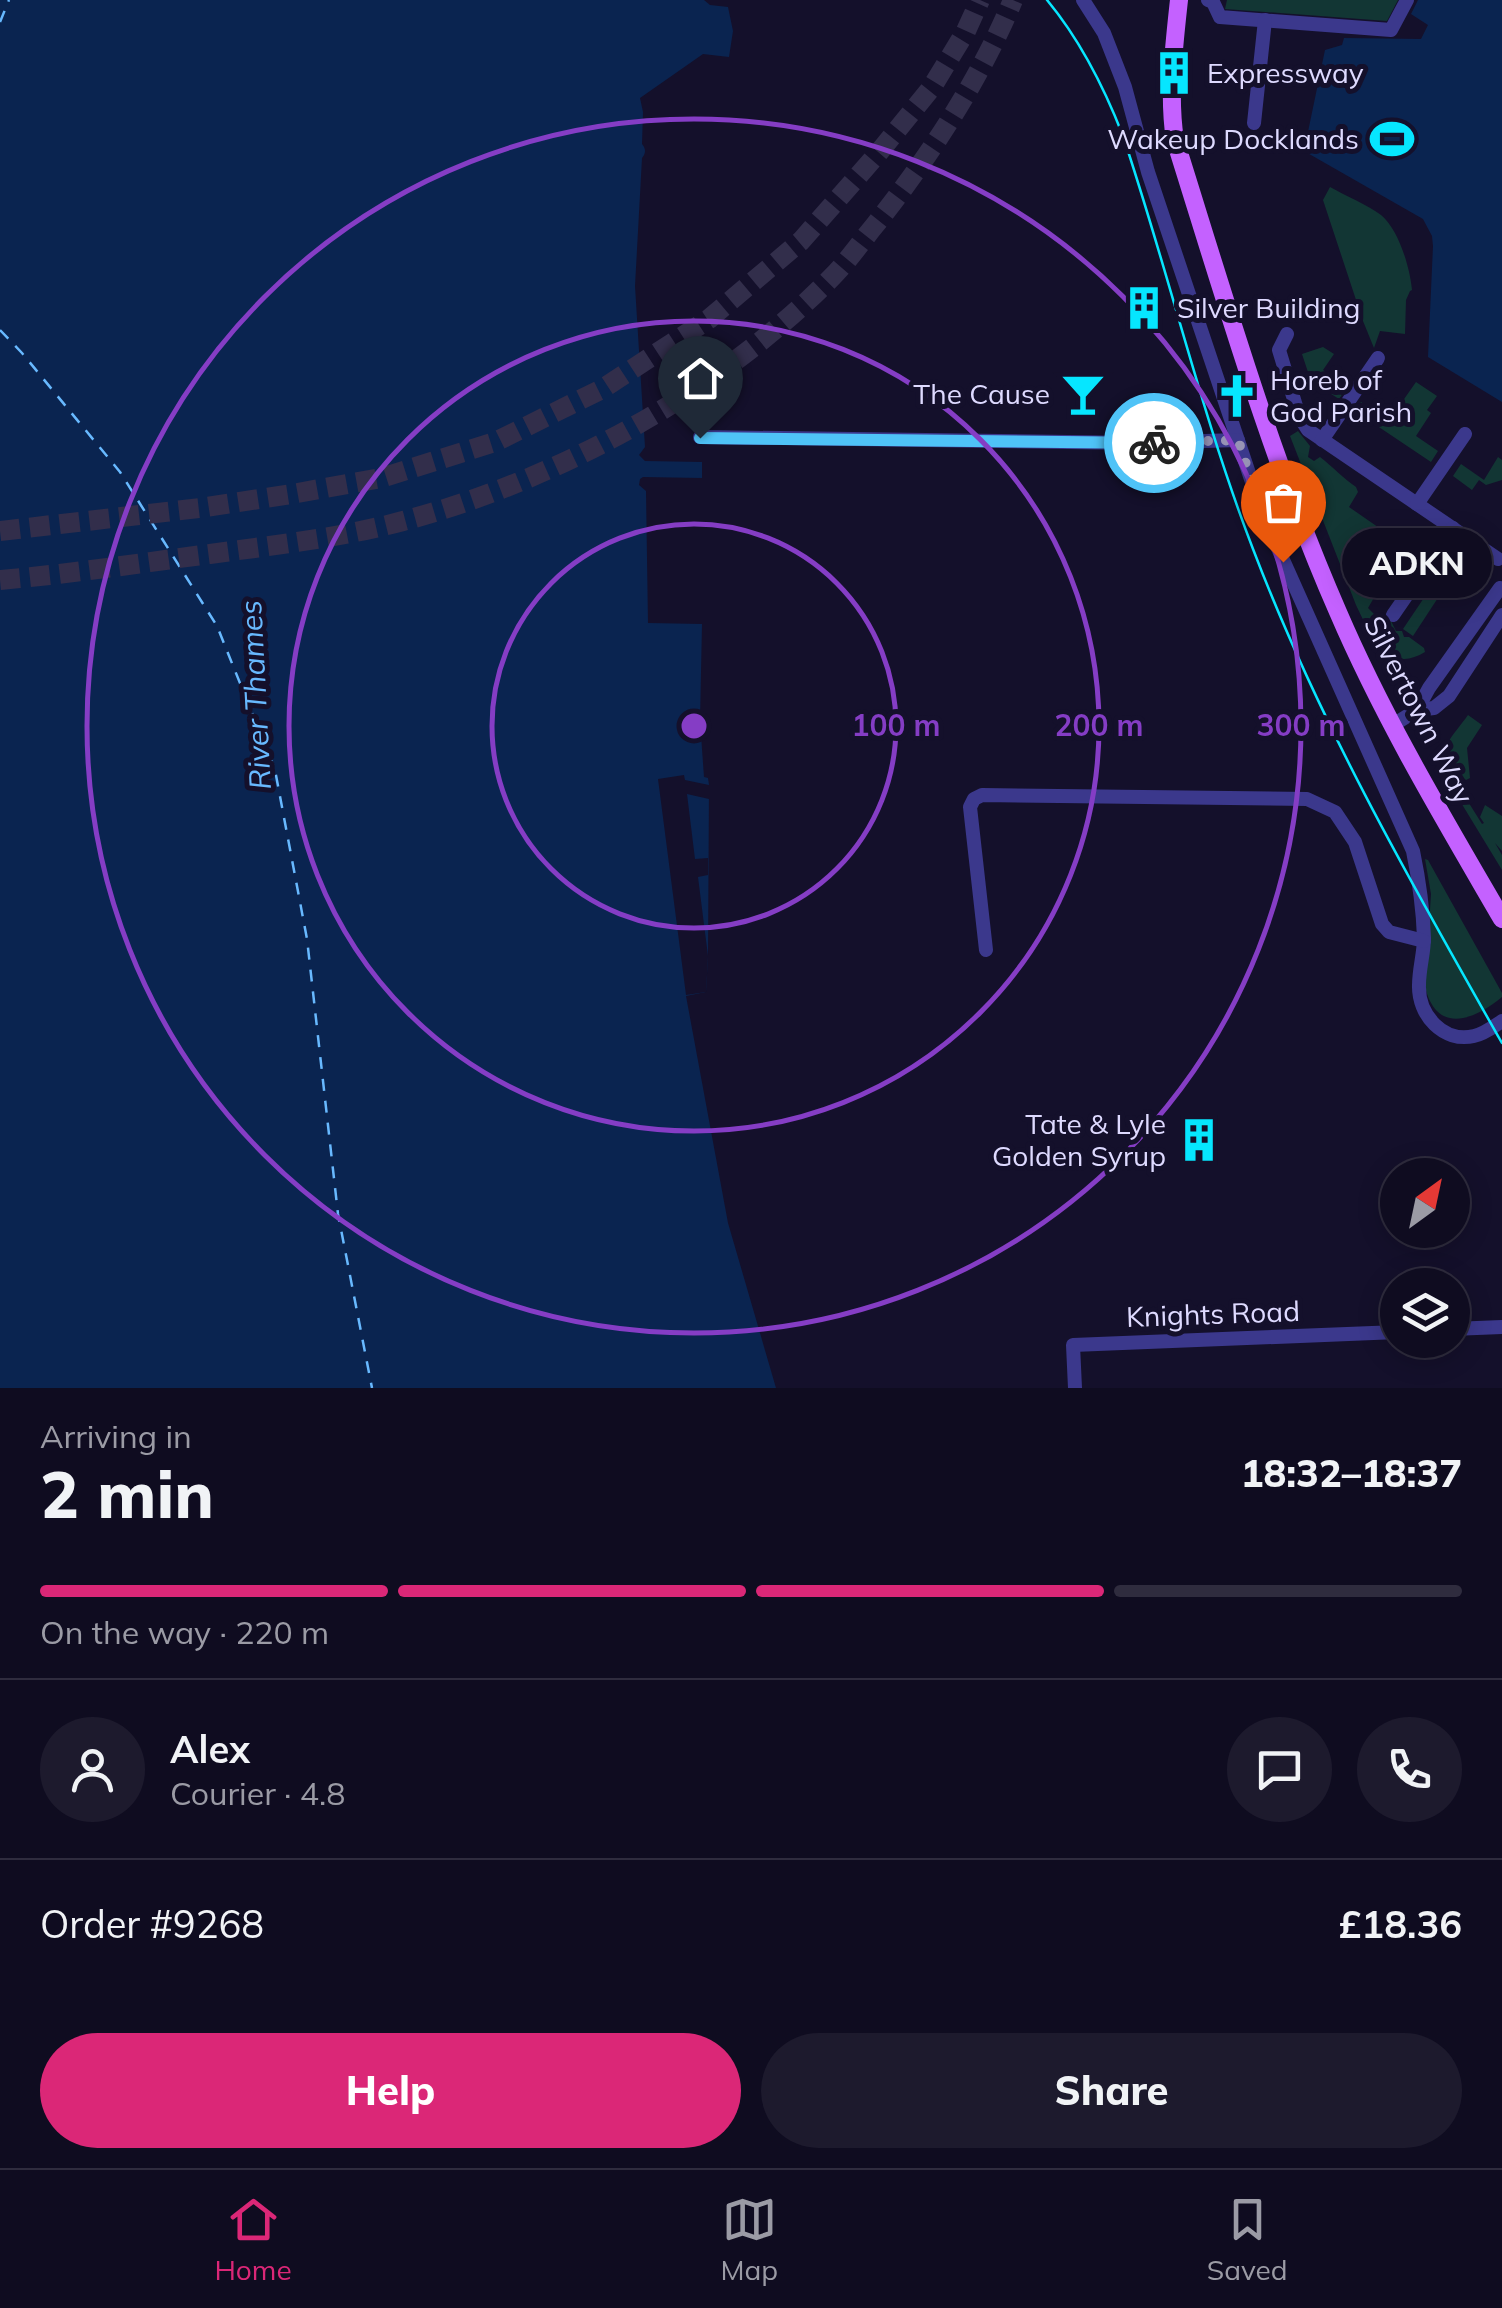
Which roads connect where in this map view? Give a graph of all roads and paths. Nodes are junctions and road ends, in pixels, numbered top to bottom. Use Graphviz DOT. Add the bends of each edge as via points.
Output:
graph roads {
  1 [pos="1083,0"];
  2 [pos="1180,0"];
  3 [pos="1208,0"];
  4 [pos="1407,0"];
  5 [pos="1265,20"];
  6 [pos="1254,124"];
  7 [pos="1287,334"];
  8 [pos="1378,358"];
  9 [pos="1465,434"];
  10 [pos="700,438"];
  11 [pos="1238,440"];
  12 [pos="1322,440"];
  13 [pos="1417,504"];
  14 [pos="1452,528"];
  15 [pos="1500,557"];
  16 [pos="1501,588"];
  17 [pos="1394,615"];
  18 [pos="1502,615"];
  19 [pos="1417,710"];
  20 [pos="1394,725"];
  21 [pos="1502,919"];
  22 [pos="1424,940"];
  23 [pos="986,950"];
  24 [pos="1502,1022"];
  25 [pos="1502,1327"];
  26 [pos="1470,1328"];
  27 [pos="1380,1333"];
  28 [pos="1076,1388"];
  1 -- 11 [label="street" via="1125,88"];
  2 -- 20 [label="main road, Silvertown Way" via="1175,140 1292,498"];
  3 -- 5 [label="street" via="1220,17"];
  4 -- 5 [label="street" via="1392,30"];
  5 -- 6 [label="street"];
  7 -- 12 [label="street" via="1279,350 1300,416"];
  8 -- 12 [label="street"];
  9 -- 13 [label="street"];
  10 -- 11 [label="street"];
  11 -- 22 [label="street" via="1263,515 1413,851"];
  12 -- 13 [label="street"];
  13 -- 14 [label="street"];
  14 -- 15 [label="street"];
  14 -- 17 [label="street"];
  15 -- 16 [label="street" via="1494,572"];
  16 -- 19 [label="street"];
  18 -- 19 [label="street" via="1448,696 1434,708"];
  19 -- 20 [label="street"];
  20 -- 21 [label="main road, Silvertown Way"];
  22 -- 23 [label="street" via="1382,924 1355,842 1335,812 1307,799 982,794 970,807"];
  22 -- 24 [label="street" via="1421,1004 1435,1026 1466,1038"];
  25 -- 26 [label="street"];
  27 -- 28 [label="street, Knights Road" via="1073,1345"];
}
